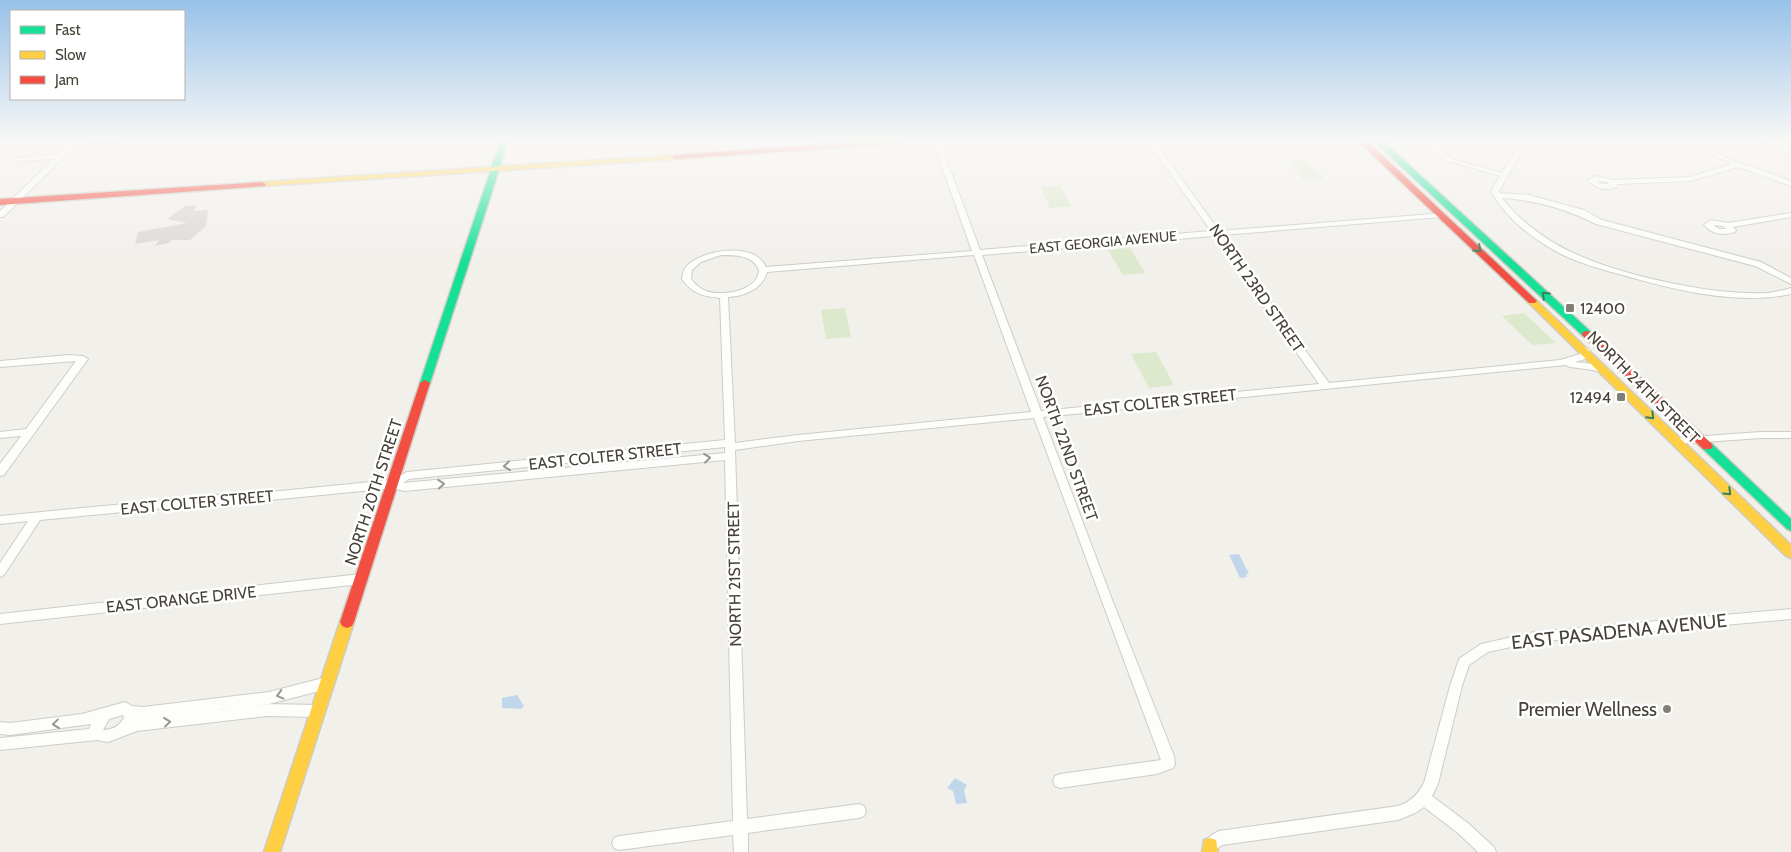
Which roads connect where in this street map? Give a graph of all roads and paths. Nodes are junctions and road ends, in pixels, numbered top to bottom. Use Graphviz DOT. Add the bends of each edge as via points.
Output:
graph roads {
  1 [pos="34,182"];
  2 [pos="304,182"];
  3 [pos="492,182"];
  4 [pos="951,182"];
  5 [pos="1180,182"];
  6 [pos="1405,182"];
  7 [pos="1422,182"];
  8 [pos="1499,182"];
  9 [pos="1612,182"];
  10 [pos="1617,182"];
  11 [pos="1497,195"];
  12 [pos="14,201"];
  13 [pos="0,202"];
  14 [pos="0,214"];
  15 [pos="1791,215"];
  16 [pos="1442,216"];
  17 [pos="1728,225"];
  18 [pos="1218,233"];
  19 [pos="977,253"];
  20 [pos="763,270"];
  21 [pos="1791,281"];
  22 [pos="1791,291"];
  23 [pos="724,296"];
  24 [pos="1585,350"];
  25 [pos="1561,363"];
  26 [pos="0,364"];
  27 [pos="1606,371"];
  28 [pos="1326,386"];
  29 [pos="1038,415"];
  30 [pos="29,432"];
  31 [pos="0,435"];
  32 [pos="1791,435"];
  33 [pos="1697,438"];
  34 [pos="1676,441"];
  35 [pos="730,449"];
  36 [pos="0,472"];
  37 [pos="393,484"];
  38 [pos="37,516"];
  39 [pos="0,520"];
  40 [pos="1791,526"];
  41 [pos="1791,537"];
  42 [pos="1791,553"];
  43 [pos="0,572"];
  44 [pos="361,579"];
  45 [pos="1789,612"];
  46 [pos="0,619"];
  47 [pos="328,683"];
  48 [pos="318,711"];
  49 [pos="130,712"];
  50 [pos="104,715"];
  51 [pos="0,728"];
  52 [pos="120,731"];
  53 [pos="97,734"];
  54 [pos="0,744"];
  55 [pos="1060,781"];
  56 [pos="1424,799"];
  57 [pos="859,810"];
  58 [pos="741,827"];
  59 [pos="619,843"];
  60 [pos="1210,849"];
  61 [pos="272,852"];
  62 [pos="741,852"];
  63 [pos="1489,852"];
  1 -- 12 [label="street"];
  2 -- 12 [label="street"];
  3 -- 37 [label="street, NORTH 20TH STREET"];
  4 -- 19 [label="street, NORTH 22ND STREET"];
  5 -- 18 [label="street, NORTH 23RD STREET"];
  6 -- 16 [label="street, NORTH 24TH STREET"];
  33 -- 7 [label="street, NORTH 24TH STREET, one-way"];
  8 -- 11 [label="street"];
  9 -- 10 [label="street"];
  11 -- 21 [label="street" via="1526,197 1576,211 1599,222 1732,258"];
  11 -- 22 [label="street" via="1544,239 1565,253 1600,265 1684,288 1753,296 1776,296"];
  12 -- 13 [label="street"];
  12 -- 14 [label="street"];
  15 -- 17 [label="street"];
  16 -- 18 [label="street, EAST GEORGIA AVENUE"];
  16 -- 24 [label="street, NORTH 24TH STREET, one-way"];
  18 -- 19 [label="street, EAST GEORGIA AVENUE"];
  18 -- 28 [label="street, NORTH 23RD STREET"];
  19 -- 20 [label="street, EAST GEORGIA AVENUE"];
  19 -- 29 [label="street, NORTH 22ND STREET"];
  20 -- 23 [label="street" via="762,277 752,287"];
  20 -- 23 [label="street" via="754,258 732,253 707,256 689,267 685,274 690,287 710,295"];
  23 -- 35 [label="street, NORTH 21ST STREET"];
  24 -- 25 [label="street, EAST COLTER STREET" via="1585,356"];
  24 -- 27 [label="street, NORTH 24TH STREET"];
  25 -- 27 [label="street, EAST COLTER STREET"];
  25 -- 28 [label="street, EAST COLTER STREET"];
  26 -- 30 [label="street" via="83,359"];
  27 -- 34 [label="street, NORTH 24TH STREET, one-way"];
  28 -- 29 [label="street, EAST COLTER STREET"];
  29 -- 35 [label="street, EAST COLTER STREET" via="784,440"];
  29 -- 55 [label="street, NORTH 22ND STREET" via="1168,756 1168,764"];
  30 -- 31 [label="street"];
  30 -- 36 [label="street"];
  32 -- 33 [label="street"];
  33 -- 34 [label="street"];
  33 -- 40 [label="street, NORTH 24TH STREET"];
  33 -- 41 [label="street" via="1706,453"];
  34 -- 42 [label="street, NORTH 24TH STREET, one-way"];
  35 -- 37 [label="street, EAST COLTER STREET" via="404,487"];
  35 -- 58 [label="street, NORTH 21ST STREET"];
  37 -- 38 [label="street, EAST COLTER STREET"];
  37 -- 44 [label="street, NORTH 20TH STREET"];
  38 -- 39 [label="street, EAST COLTER STREET"];
  38 -- 43 [label="street"];
  44 -- 46 [label="street, EAST ORANGE DRIVE"];
  44 -- 47 [label="street, NORTH 20TH STREET"];
  45 -- 56 [label="street, EAST PASADENA AVENUE" via="1534,636 1485,648 1464,662 1431,784"];
  47 -- 48 [label="street, NORTH 20TH STREET"];
  47 -- 49 [label="street, one-way" via="269,698"];
  52 -- 48 [label="street, one-way" via="137,725 267,710"];
  48 -- 61 [label="street, NORTH 20TH STREET"];
  49 -- 50 [label="street" via="120,708"];
  49 -- 52 [label="street" via="131,719"];
  50 -- 51 [label="street, one-way" via="10,730"];
  50 -- 53 [label="street" via="96,728"];
  52 -- 53 [label="street" via="107,736"];
  53 -- 54 [label="street"];
  56 -- 60 [label="street" via="1409,810 1398,813 1219,838"];
  56 -- 63 [label="street"];
  57 -- 58 [label="street"];
  58 -- 59 [label="street"];
  58 -- 62 [label="street, NORTH 21ST STREET"];
}
